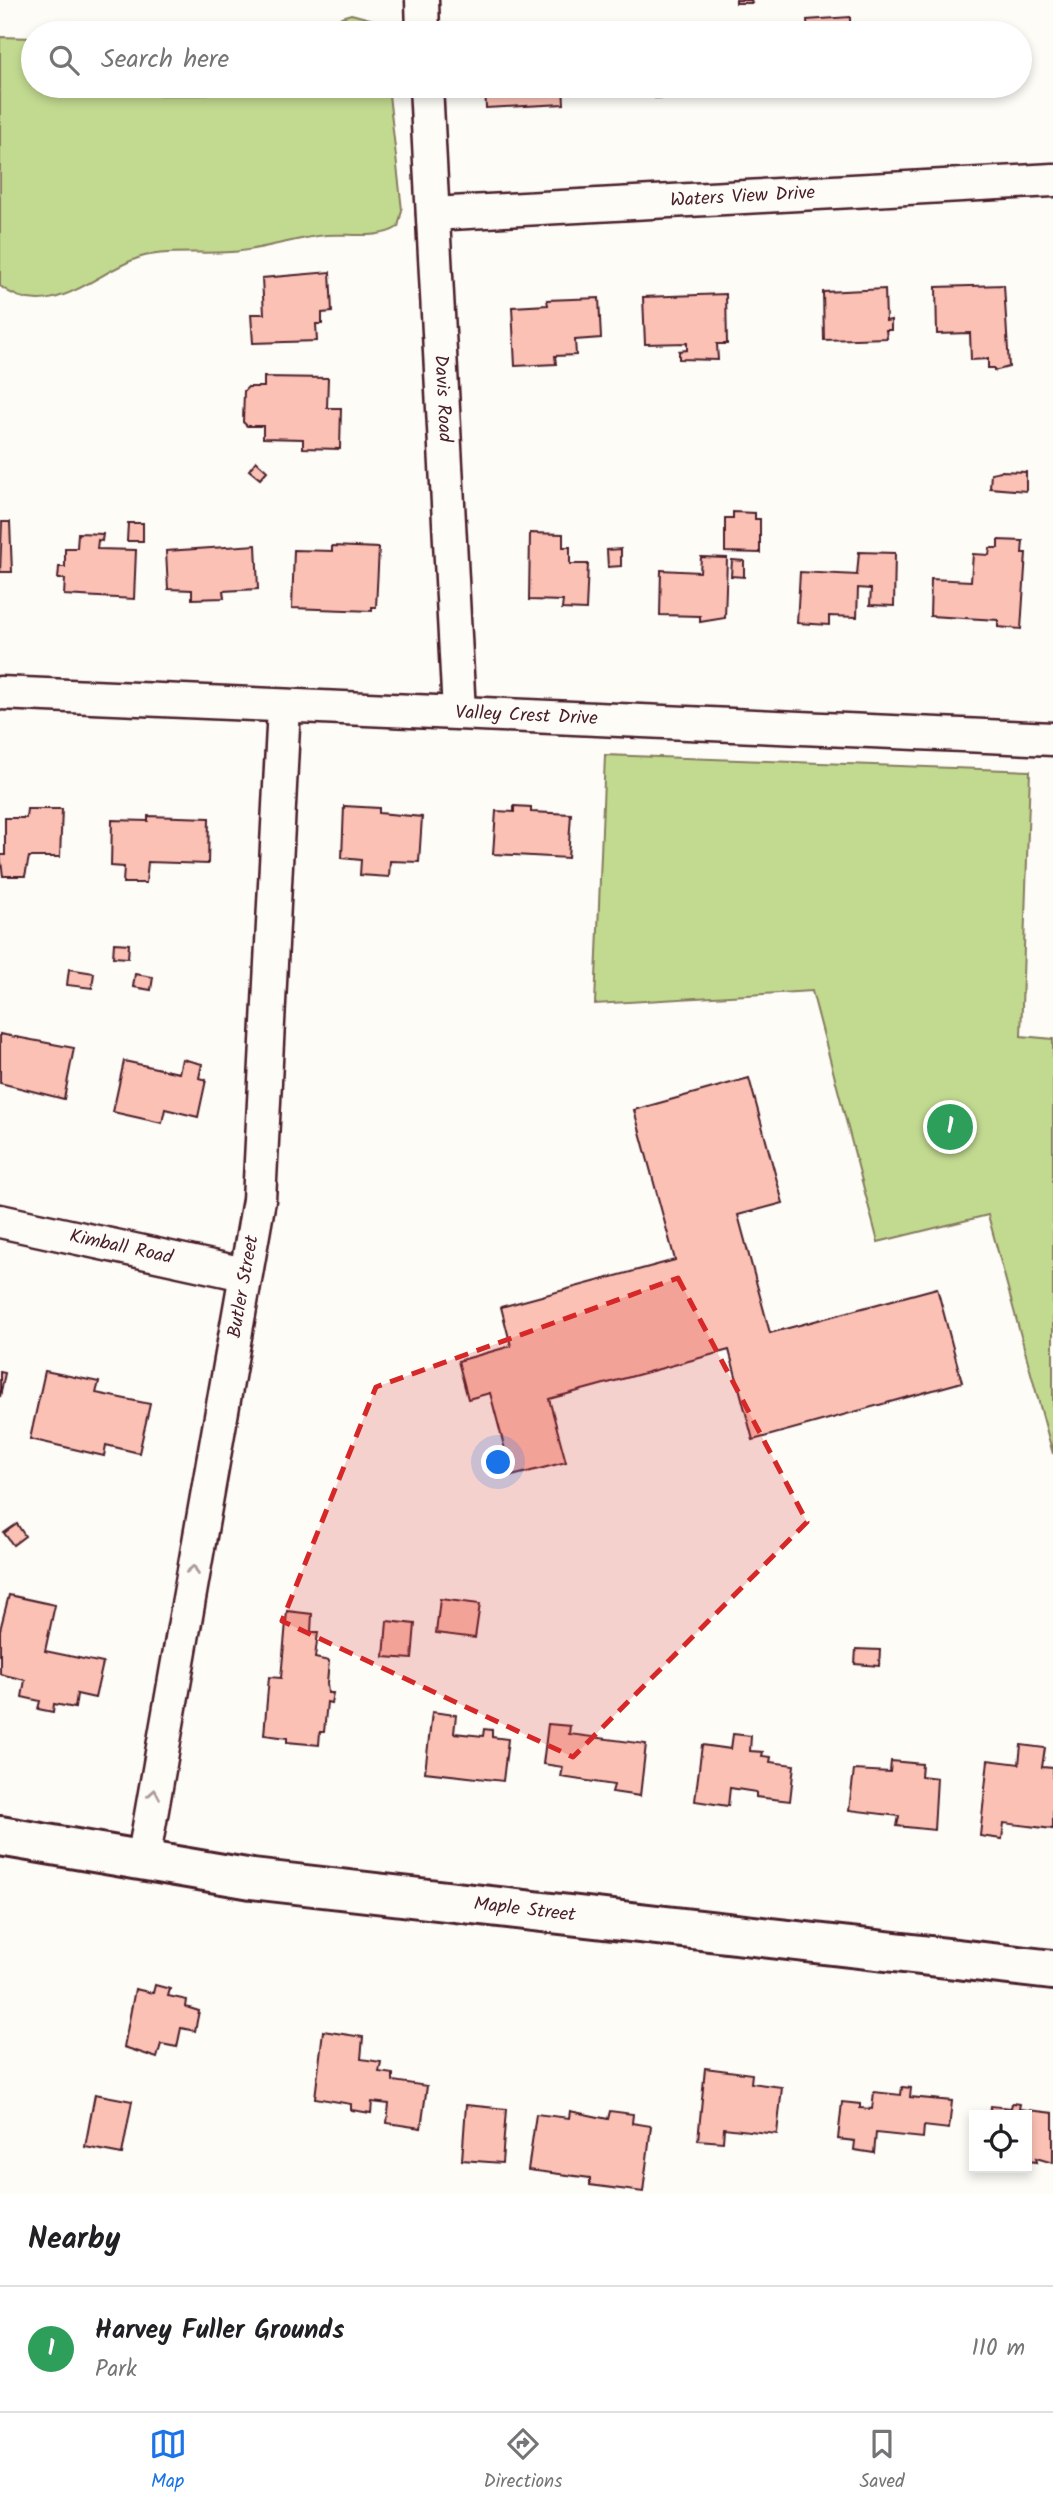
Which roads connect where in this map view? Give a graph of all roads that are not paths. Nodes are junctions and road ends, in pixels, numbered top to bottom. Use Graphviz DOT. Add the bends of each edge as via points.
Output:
graph roads {
  1 [pos="422,0"];
  2 [pos="423,21"];
  3 [pos="427,98"];
  4 [pos="1053,180"];
  5 [pos="433,214"];
  6 [pos="0,693"];
  7 [pos="284,707"];
  8 [pos="459,712"];
  9 [pos="1053,739"];
  10 [pos="0,1221"];
  11 [pos="244,1274"];
  12 [pos="0,1836"];
  13 [pos="142,1861"];
  14 [pos="1053,1970"];
  1 -- 2 [label="street"];
  3 -- 5 [label="street, Davis Road"];
  4 -- 5 [label="street, Waters View Drive"];
  5 -- 8 [label="street, Davis Road"];
  6 -- 7 [label="street, Valley Crest Drive"];
  7 -- 8 [label="street, Valley Crest Drive"];
  7 -- 11 [label="street, Butler Street" via="259,1200"];
  8 -- 9 [label="street, Valley Crest Drive"];
  10 -- 11 [label="street, Kimball Road"];
  13 -- 11 [label="street, Butler Street, one-way"];
  12 -- 13 [label="main road, Maple Street"];
  13 -- 14 [label="main road, Maple Street" via="252,1879"];
}
